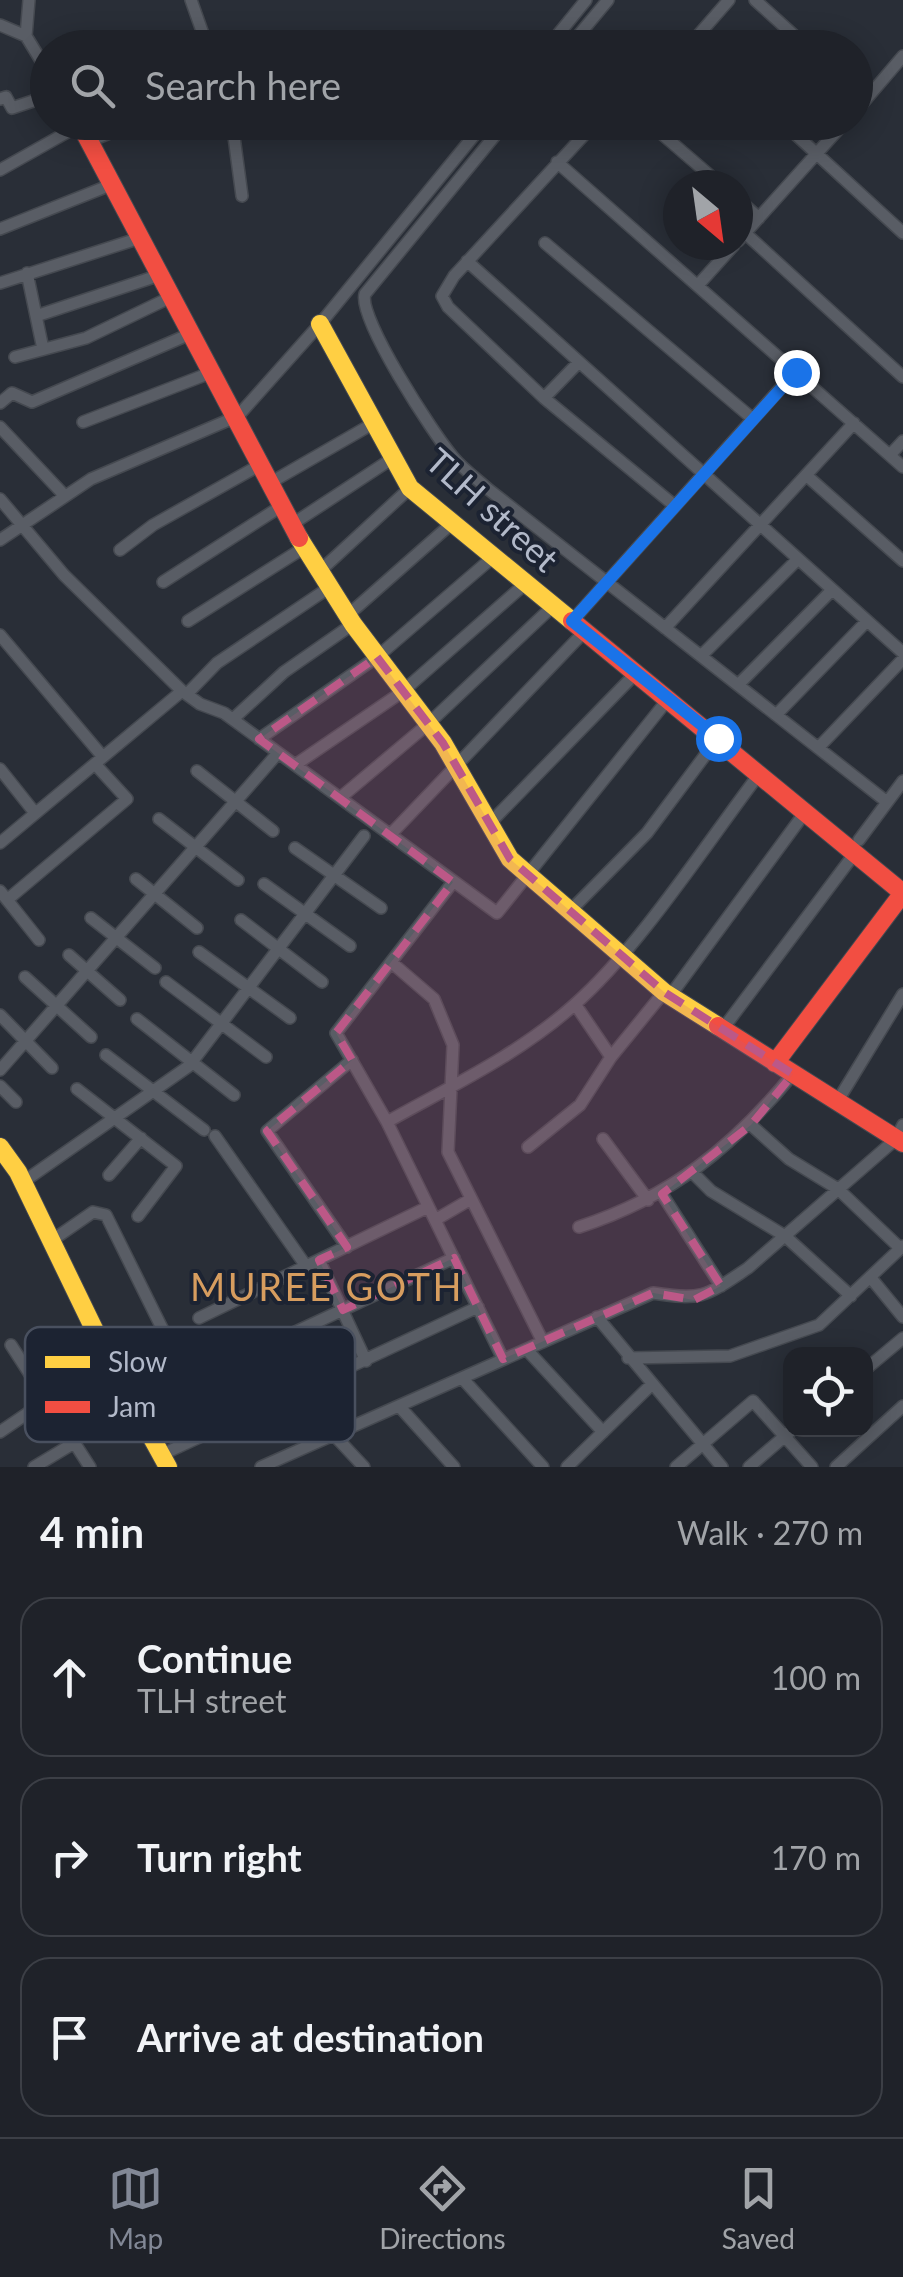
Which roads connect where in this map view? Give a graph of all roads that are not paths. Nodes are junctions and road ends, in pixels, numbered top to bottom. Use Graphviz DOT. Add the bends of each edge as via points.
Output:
graph roads {
  1 [pos="29,0"];
  2 [pos="191,0"];
  3 [pos="586,0"];
  4 [pos="608,0"];
  5 [pos="730,0"];
  6 [pos="755,0"];
  7 [pos="0,26"];
  8 [pos="202,30"];
  9 [pos="562,30"];
  10 [pos="583,30"];
  11 [pos="705,30"];
  12 [pos="788,30"];
  13 [pos="26,36"];
  14 [pos="30,43"];
  15 [pos="903,56"];
  16 [pos="873,92"];
  17 [pos="0,98"];
  18 [pos="30,102"];
  19 [pos="61,140"];
  20 [pos="89,140"];
  21 [pos="234,140"];
  22 [pos="471,140"];
  23 [pos="491,140"];
  24 [pos="578,140"];
  25 [pos="669,140"];
  26 [pos="802,140"];
  27 [pos="830,140"];
  28 [pos="817,154"];
  29 [pos="557,162"];
  30 [pos="0,170"];
  31 [pos="704,170"];
  32 [pos="113,184"];
  33 [pos="242,196"];
  34 [pos="753,213"];
  35 [pos="759,218"];
  36 [pos="753,225"];
  37 [pos="0,229"];
  38 [pos="903,233"];
  39 [pos="140,238"];
  40 [pos="544,243"];
  41 [pos="753,252"];
  42 [pos="721,260"];
  43 [pos="466,261"];
  44 [pos="28,273"];
  45 [pos="160,276"];
  46 [pos="0,283"];
  47 [pos="699,284"];
  48 [pos="171,297"];
  49 [pos="36,316"];
  50 [pos="320,324"];
  51 [pos="190,334"];
  52 [pos="43,349"];
  53 [pos="14,357"];
  54 [pos="579,362"];
  55 [pos="796,372"];
  56 [pos="210,373"];
  57 [pos="903,378"];
  58 [pos="544,398"];
  59 [pos="0,403"];
  60 [pos="233,418"];
  61 [pos="753,419"];
  62 [pos="84,422"];
  63 [pos="374,423"];
  64 [pos="854,423"];
  65 [pos="0,427"];
  66 [pos="903,441"];
  67 [pos="890,455"];
  68 [pos="393,458"];
  69 [pos="258,466"];
  70 [pos="903,467"];
  71 [pos="703,474"];
  72 [pos="806,475"];
  73 [pos="268,484"];
  74 [pos="410,488"];
  75 [pos="65,496"];
  76 [pos="0,499"];
  77 [pos="675,506"];
  78 [pos="280,507"];
  79 [pos="21,524"];
  80 [pos="450,524"];
  81 [pos="760,525"];
  82 [pos="291,526"];
  83 [pos="0,540"];
  84 [pos="305,547"];
  85 [pos="120,550"];
  86 [pos="492,558"];
  87 [pos="798,559"];
  88 [pos="903,561"];
  89 [pos="325,579"];
  90 [pos="164,582"];
  91 [pos="606,582"];
  92 [pos="525,584"];
  93 [pos="832,590"];
  94 [pos="553,606"];
  95 [pos="350,619"];
  96 [pos="188,621"];
  97 [pos="867,621"];
  98 [pos="579,626"];
  99 [pos="665,628"];
  100 [pos="0,635"];
  101 [pos="701,656"];
  102 [pos="903,656"];
  103 [pos="377,657"];
  104 [pos="637,672"];
  105 [pos="738,685"];
  106 [pos="184,692"];
  107 [pos="402,692"];
  108 [pos="669,698"];
  109 [pos="776,715"];
  110 [pos="232,719"];
  111 [pos="428,724"];
  112 [pos="718,738"];
  113 [pos="259,739"];
  114 [pos="818,748"];
  115 [pos="278,753"];
  116 [pos="100,760"];
  117 [pos="295,765"];
  118 [pos="459,768"];
  119 [pos="0,769"];
  120 [pos="197,771"];
  121 [pos="760,773"];
  122 [pos="903,781"];
  123 [pos="340,798"];
  124 [pos="236,801"];
  125 [pos="887,802"];
  126 [pos="806,812"];
  127 [pos="36,814"];
  128 [pos="159,819"];
  129 [pos="491,822"];
  130 [pos="273,831"];
  131 [pos="390,835"];
  132 [pos="364,836"];
  133 [pos="0,843"];
  134 [pos="857,846"];
  135 [pos="196,847"];
  136 [pos="295,848"];
  137 [pos="334,876"];
  138 [pos="528,878"];
  139 [pos="136,879"];
  140 [pos="238,880"];
  141 [pos="454,882"];
  142 [pos="264,884"];
  143 [pos="903,892"];
  144 [pos="154,894"];
  145 [pos="3,896"];
  146 [pos="381,908"];
  147 [pos="571,910"];
  148 [pos="306,914"];
  149 [pos="91,918"];
  150 [pos="241,920"];
  151 [pos="197,928"];
  152 [pos="116,938"];
  153 [pos="39,940"];
  154 [pos="350,946"];
  155 [pos="279,949"];
  156 [pos="200,952"];
  157 [pos="621,954"];
  158 [pos="69,955"];
  159 [pos="391,962"];
  160 [pos="155,968"];
  161 [pos="87,971"];
  162 [pos="25,977"];
  163 [pos="166,982"];
  164 [pos="322,982"];
  165 [pos="250,988"];
  166 [pos="667,994"];
  167 [pos="903,994"];
  168 [pos="120,1000"];
  169 [pos="576,1004"];
  170 [pos="56,1006"];
  171 [pos="0,1015"];
  172 [pos="290,1018"];
  173 [pos="136,1019"];
  174 [pos="222,1024"];
  175 [pos="722,1030"];
  176 [pos="91,1037"];
  177 [pos="25,1041"];
  178 [pos="106,1055"];
  179 [pos="266,1057"];
  180 [pos="611,1057"];
  181 [pos="352,1060"];
  182 [pos="192,1062"];
  183 [pos="776,1063"];
  184 [pos="52,1068"];
  185 [pos="0,1070"];
  186 [pos="793,1074"];
  187 [pos="0,1086"];
  188 [pos="448,1088"];
  189 [pos="77,1089"];
  190 [pos="154,1092"];
  191 [pos="234,1095"];
  192 [pos="16,1102"];
  193 [pos="837,1102"];
  194 [pos="115,1119"];
  195 [pos="387,1122"];
  196 [pos="751,1125"];
  197 [pos="900,1136"];
  198 [pos="141,1138"];
  199 [pos="603,1139"];
  200 [pos="528,1146"];
  201 [pos="0,1147"];
  202 [pos="692,1172"];
  203 [pos="109,1175"];
  204 [pos="23,1182"];
  205 [pos="838,1189"];
  206 [pos="662,1194"];
  207 [pos="471,1200"];
  208 [pos="648,1200"];
  209 [pos="428,1207"];
  210 [pos="138,1216"];
  211 [pos="435,1220"];
  212 [pos="579,1227"];
  213 [pos="785,1236"];
  214 [pos="50,1241"];
  215 [pos="346,1246"];
  216 [pos="902,1247"];
  217 [pos="454,1258"];
  218 [pos="312,1263"];
  219 [pos="871,1278"];
  220 [pos="721,1286"];
  221 [pos="851,1296"];
  222 [pos="478,1307"];
  223 [pos="343,1310"];
  224 [pos="903,1317"];
  225 [pos="200,1318"];
  226 [pos="597,1318"];
  227 [pos="95,1327"];
  228 [pos="161,1327"];
  229 [pos="307,1327"];
  230 [pos="351,1327"];
  231 [pos="355,1337"];
  232 [pos="903,1338"];
  233 [pos="542,1342"];
  234 [pos="10,1345"];
  235 [pos="528,1351"];
  236 [pos="628,1358"];
  237 [pos="503,1359"];
  238 [pos="366,1361"];
  239 [pos="873,1363"];
  240 [pos="355,1366"];
  241 [pos="25,1367"];
  242 [pos="462,1378"];
  243 [pos="650,1386"];
  244 [pos="400,1406"];
  245 [pos="903,1406"];
  246 [pos="25,1415"];
  247 [pos="355,1426"];
  248 [pos="783,1429"];
  249 [pos="0,1432"];
  250 [pos="603,1432"];
  251 [pos="783,1437"];
  252 [pos="791,1437"];
  253 [pos="74,1442"];
  254 [pos="195,1442"];
  255 [pos="320,1442"];
  256 [pos="340,1442"];
  257 [pos="702,1443"];
  258 [pos="165,1461"];
  259 [pos="34,1467"];
  260 [pos="90,1467"];
  261 [pos="261,1467"];
  262 [pos="364,1467"];
  263 [pos="454,1467"];
  264 [pos="543,1467"];
  265 [pos="567,1467"];
  266 [pos="676,1467"];
  267 [pos="722,1467"];
  268 [pos="749,1467"];
  269 [pos="812,1467"];
  270 [pos="836,1467"];
  1 -- 13 [label="street"];
  2 -- 8 [label="street"];
  3 -- 9 [label="street"];
  4 -- 10 [label="street"];
  5 -- 11 [label="street"];
  6 -- 12 [label="street"];
  7 -- 13 [label="street"];
  13 -- 14 [label="street"];
  15 -- 16 [label="street"];
  17 -- 18 [label="street" via="12,108"];
  19 -- 30 [label="street"];
  20 -- 32 [label="street"];
  21 -- 33 [label="street"];
  22 -- 50 [label="street"];
  23 -- 91 [label="street" via="362,303 453,458"];
  24 -- 29 [label="street"];
  25 -- 31 [label="street"];
  26 -- 28 [label="street"];
  27 -- 28 [label="street"];
  28 -- 35 [label="street"];
  28 -- 38 [label="street"];
  29 -- 43 [label="street"];
  29 -- 47 [label="street"];
  32 -- 37 [label="street"];
  32 -- 39 [label="street"];
  34 -- 35 [label="street"];
  35 -- 36 [label="street"];
  39 -- 44 [label="street"];
  39 -- 45 [label="street"];
  40 -- 61 [label="street"];
  41 -- 57 [label="street"];
  42 -- 47 [label="street"];
  43 -- 54 [label="street"];
  43 -- 58 [label="street" via="442,296 448,307"];
  44 -- 46 [label="street"];
  44 -- 49 [label="street"];
  45 -- 48 [label="street"];
  45 -- 49 [label="street"];
  47 -- 55 [label="street"];
  48 -- 51 [label="street"];
  48 -- 52 [label="street" via="86,338"];
  49 -- 52 [label="street"];
  50 -- 60 [label="street"];
  50 -- 63 [label="street, TLH street"];
  51 -- 56 [label="street"];
  51 -- 59 [label="street" via="32,402 12,393"];
  52 -- 53 [label="street"];
  54 -- 58 [label="street"];
  54 -- 71 [label="street"];
  55 -- 61 [label="street"];
  55 -- 64 [label="street"];
  56 -- 60 [label="street"];
  56 -- 62 [label="street"];
  58 -- 77 [label="street"];
  60 -- 69 [label="street"];
  60 -- 75 [label="street"];
  61 -- 71 [label="street"];
  63 -- 68 [label="street, TLH street"];
  63 -- 73 [label="street"];
  64 -- 67 [label="street"];
  64 -- 72 [label="street"];
  65 -- 75 [label="street"];
  66 -- 67 [label="street"];
  67 -- 70 [label="street"];
  68 -- 74 [label="street, TLH street"];
  68 -- 82 [label="street"];
  69 -- 73 [label="street"];
  69 -- 85 [label="street"];
  71 -- 77 [label="street"];
  71 -- 81 [label="street"];
  72 -- 81 [label="street"];
  72 -- 88 [label="street"];
  73 -- 78 [label="street"];
  74 -- 80 [label="street, TLH street"];
  74 -- 89 [label="street"];
  75 -- 79 [label="street"];
  76 -- 79 [label="street"];
  77 -- 91 [label="street"];
  78 -- 82 [label="street"];
  78 -- 90 [label="street"];
  79 -- 83 [label="street"];
  79 -- 106 [label="street" via="64,576"];
  80 -- 86 [label="street, TLH street"];
  80 -- 95 [label="street"];
  81 -- 87 [label="street"];
  81 -- 99 [label="street"];
  82 -- 84 [label="street"];
  84 -- 89 [label="street"];
  84 -- 96 [label="street"];
  86 -- 92 [label="street, TLH street"];
  86 -- 103 [label="street"];
  87 -- 93 [label="street"];
  87 -- 101 [label="street"];
  89 -- 95 [label="street"];
  89 -- 106 [label="street"];
  91 -- 98 [label="street"];
  91 -- 99 [label="street"];
  92 -- 94 [label="street, TLH street"];
  92 -- 107 [label="street"];
  93 -- 97 [label="street"];
  93 -- 105 [label="street"];
  94 -- 98 [label="street, TLH street"];
  94 -- 111 [label="street"];
  95 -- 103 [label="street"];
  95 -- 110 [label="street"];
  97 -- 102 [label="street"];
  97 -- 109 [label="street"];
  98 -- 104 [label="street, TLH street"];
  98 -- 118 [label="street"];
  99 -- 101 [label="street"];
  100 -- 116 [label="street"];
  101 -- 105 [label="street"];
  102 -- 114 [label="street"];
  103 -- 107 [label="street"];
  103 -- 113 [label="street"];
  104 -- 108 [label="street, TLH street"];
  104 -- 129 [label="street"];
  105 -- 109 [label="street"];
  106 -- 110 [label="street"];
  106 -- 116 [label="street"];
  107 -- 111 [label="street"];
  107 -- 117 [label="street"];
  108 -- 112 [label="street, TLH street"];
  108 -- 138 [label="street"];
  109 -- 114 [label="street"];
  110 -- 113 [label="street"];
  111 -- 118 [label="street"];
  111 -- 123 [label="street"];
  112 -- 121 [label="street, TLH street"];
  112 -- 147 [label="street" via="647,833"];
  113 -- 115 [label="street"];
  114 -- 125 [label="street"];
  115 -- 117 [label="street"];
  115 -- 124 [label="street"];
  116 -- 127 [label="street"];
  116 -- 145 [label="street" via="127,799"];
  117 -- 123 [label="street"];
  118 -- 129 [label="street"];
  118 -- 131 [label="street"];
  119 -- 127 [label="street"];
  120 -- 124 [label="street"];
  121 -- 126 [label="street, TLH street"];
  121 -- 157 [label="street"];
  122 -- 125 [label="street"];
  123 -- 131 [label="street"];
  124 -- 130 [label="street"];
  124 -- 135 [label="street"];
  125 -- 134 [label="street"];
  126 -- 134 [label="street, TLH street"];
  126 -- 166 [label="street"];
  127 -- 133 [label="street"];
  128 -- 135 [label="street"];
  129 -- 138 [label="street"];
  131 -- 141 [label="street"];
  132 -- 137 [label="street"];
  134 -- 143 [label="street, TLH street"];
  134 -- 175 [label="street"];
  135 -- 140 [label="street"];
  135 -- 144 [label="street"];
  136 -- 137 [label="street"];
  137 -- 146 [label="street"];
  137 -- 148 [label="street"];
  138 -- 141 [label="street" via="497,913"];
  138 -- 147 [label="street"];
  139 -- 144 [label="street"];
  141 -- 159 [label="street"];
  142 -- 148 [label="street"];
  143 -- 183 [label="street"];
  144 -- 151 [label="street"];
  144 -- 152 [label="street"];
  145 -- 153 [label="street"];
  147 -- 157 [label="street"];
  148 -- 154 [label="street"];
  148 -- 155 [label="street"];
  149 -- 152 [label="street"];
  150 -- 155 [label="street"];
  152 -- 160 [label="street"];
  152 -- 161 [label="street"];
  155 -- 164 [label="street"];
  155 -- 165 [label="street"];
  156 -- 165 [label="street"];
  157 -- 166 [label="street"];
  157 -- 169 [label="street"];
  158 -- 161 [label="street"];
  159 -- 181 [label="street" via="336,1033"];
  159 -- 188 [label="street" via="434,999 453,1045"];
  161 -- 168 [label="street"];
  161 -- 170 [label="street"];
  162 -- 170 [label="street"];
  163 -- 174 [label="street"];
  165 -- 172 [label="street"];
  165 -- 174 [label="street"];
  166 -- 175 [label="street"];
  166 -- 180 [label="street"];
  167 -- 193 [label="street"];
  169 -- 180 [label="street"];
  169 -- 188 [label="street" via="500,1062"];
  170 -- 176 [label="street"];
  170 -- 177 [label="street"];
  171 -- 177 [label="street"];
  173 -- 182 [label="street"];
  174 -- 179 [label="street"];
  174 -- 182 [label="street"];
  175 -- 183 [label="street"];
  177 -- 184 [label="street"];
  177 -- 185 [label="street"];
  178 -- 190 [label="street"];
  180 -- 200 [label="street" via="574,1111"];
  181 -- 195 [label="street"];
  181 -- 215 [label="street" via="267,1130"];
  182 -- 190 [label="street"];
  182 -- 191 [label="street"];
  183 -- 186 [label="street"];
  186 -- 193 [label="street"];
  186 -- 196 [label="street"];
  187 -- 192 [label="street"];
  188 -- 195 [label="street"];
  188 -- 207 [label="street" via="448,1152"];
  189 -- 194 [label="street"];
  190 -- 194 [label="street"];
  190 -- 218 [label="street" via="209,1133"];
  193 -- 197 [label="street"];
  194 -- 198 [label="street"];
  194 -- 204 [label="street"];
  195 -- 209 [label="street"];
  196 -- 202 [label="street"];
  196 -- 205 [label="street"];
  197 -- 205 [label="street"];
  198 -- 203 [label="street"];
  198 -- 210 [label="street" via="176,1166"];
  199 -- 208 [label="street"];
  201 -- 204 [label="street"];
  202 -- 206 [label="street"];
  202 -- 213 [label="street"];
  204 -- 214 [label="street"];
  205 -- 213 [label="street"];
  205 -- 216 [label="street"];
  206 -- 208 [label="street"];
  206 -- 220 [label="street"];
  207 -- 211 [label="street"];
  207 -- 233 [label="street"];
  208 -- 212 [label="street"];
  209 -- 211 [label="street"];
  209 -- 215 [label="street"];
  211 -- 217 [label="street"];
  213 -- 220 [label="street"];
  213 -- 221 [label="street"];
  214 -- 227 [label="street"];
  214 -- 228 [label="street" via="93,1212 106,1215"];
  215 -- 218 [label="street"];
  216 -- 219 [label="street"];
  217 -- 222 [label="street"];
  217 -- 223 [label="street"];
  218 -- 223 [label="street"];
  218 -- 225 [label="street"];
  219 -- 221 [label="street"];
  219 -- 224 [label="street"];
  220 -- 226 [label="street" via="694,1300 652,1293"];
  221 -- 236 [label="street" via="819,1325 730,1356"];
  222 -- 237 [label="street"];
  222 -- 238 [label="street"];
  223 -- 229 [label="street"];
  223 -- 230 [label="street"];
  226 -- 233 [label="street"];
  226 -- 236 [label="street"];
  231 -- 238 [label="street"];
  232 -- 239 [label="street"];
  233 -- 235 [label="street"];
  234 -- 241 [label="street"];
  235 -- 237 [label="street"];
  235 -- 250 [label="street"];
  236 -- 243 [label="street"];
  237 -- 242 [label="street"];
  238 -- 240 [label="street"];
  242 -- 244 [label="street"];
  242 -- 264 [label="street"];
  243 -- 250 [label="street"];
  243 -- 257 [label="street"];
  244 -- 247 [label="street"];
  244 -- 263 [label="street"];
  245 -- 270 [label="street"];
  246 -- 249 [label="street"];
  248 -- 257 [label="street" via="752,1401"];
  250 -- 265 [label="street"];
  251 -- 268 [label="street"];
  252 -- 269 [label="street"];
  253 -- 259 [label="street"];
  253 -- 260 [label="street"];
  254 -- 258 [label="street"];
  255 -- 261 [label="street"];
  256 -- 262 [label="street"];
  257 -- 266 [label="street"];
  257 -- 267 [label="street"];
}
